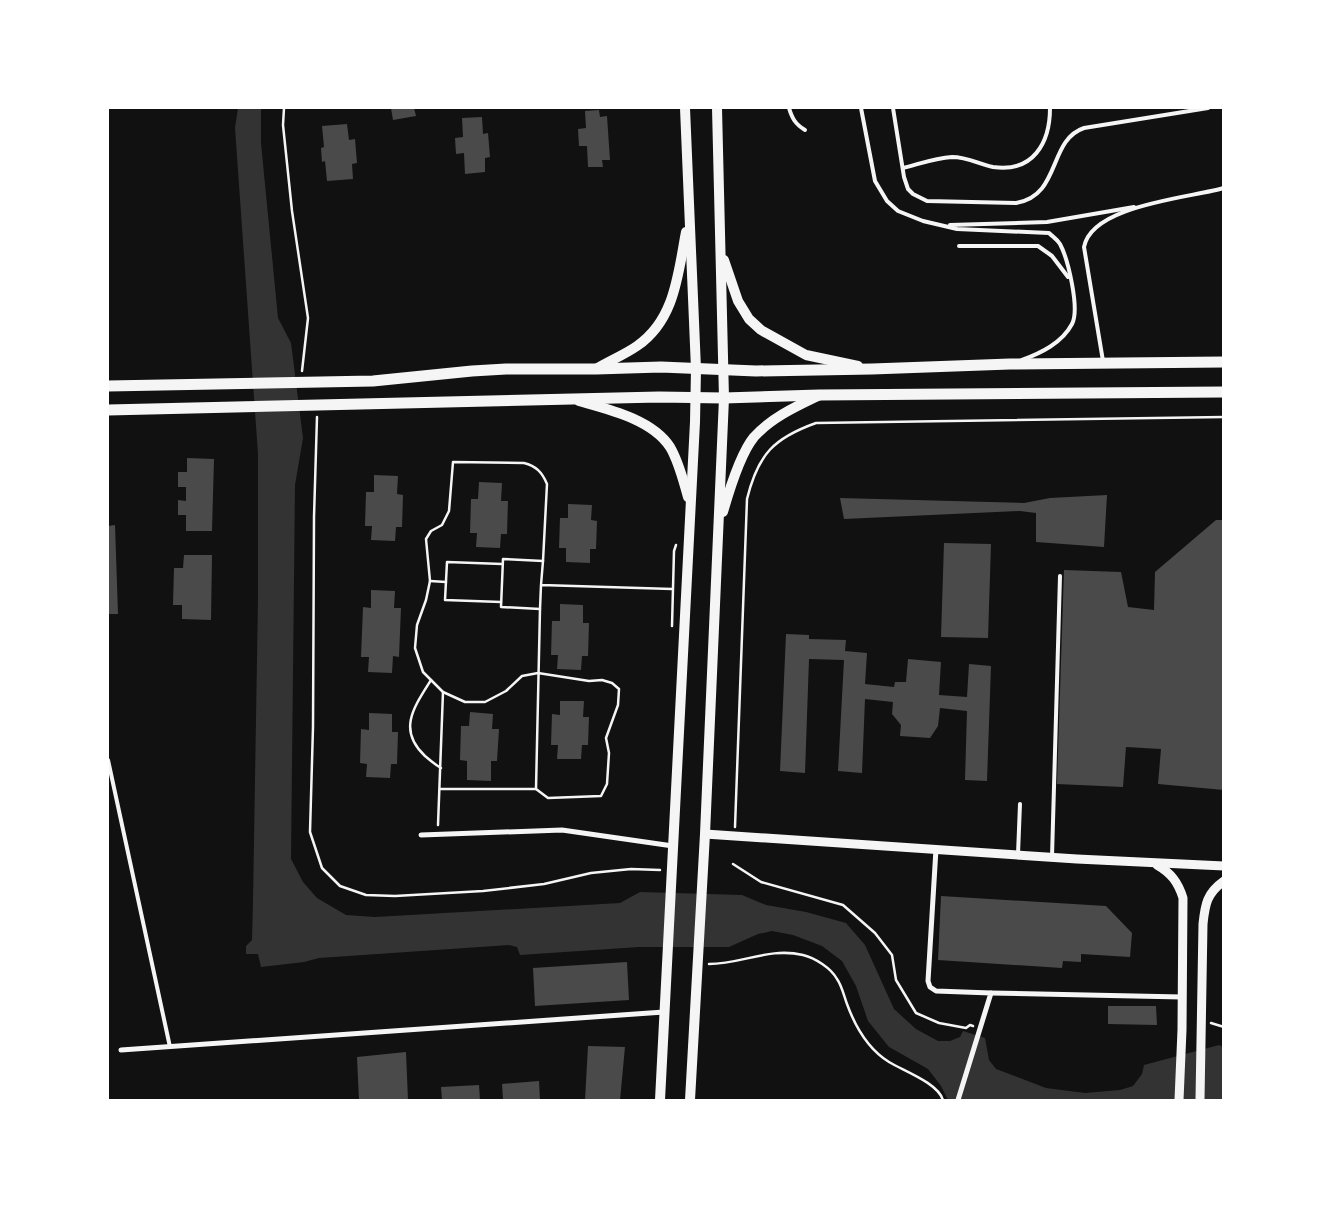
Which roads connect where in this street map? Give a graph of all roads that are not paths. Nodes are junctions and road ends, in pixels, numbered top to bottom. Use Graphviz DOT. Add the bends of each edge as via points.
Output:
graph roads {
  1 [pos="685,108"];
  2 [pos="716,108"];
  3 [pos="789,108"];
  4 [pos="861,108"];
  5 [pos="893,108"];
  6 [pos="1050,108"];
  7 [pos="1208,108"];
  8 [pos="805,130"];
  9 [pos="903,168"];
  10 [pos="1224,188"];
  11 [pos="1141,206"];
  12 [pos="689,216"];
  13 [pos="945,225"];
  14 [pos="719,245"];
  15 [pos="959,246"];
  16 [pos="1070,279"];
  17 [pos="1224,362"];
  18 [pos="1010,364"];
  19 [pos="1103,364"];
  20 [pos="596,369"];
  21 [pos="696,369"];
  22 [pos="872,369"];
  23 [pos="723,370"];
  24 [pos="108,386"];
  25 [pos="1224,392"];
  26 [pos="819,395"];
  27 [pos="696,398"];
  28 [pos="724,398"];
  29 [pos="573,399"];
  30 [pos="108,410"];
  31 [pos="690,507"];
  32 [pos="718,530"];
  33 [pos="1060,576"];
  34 [pos="108,760"];
  35 [pos="1020,804"];
  36 [pos="705,834"];
  37 [pos="421,835"];
  38 [pos="673,846"];
  39 [pos="936,849"];
  40 [pos="1018,854"];
  41 [pos="1052,857"];
  42 [pos="1154,863"];
  43 [pos="1224,866"];
  44 [pos="1224,880"];
  45 [pos="991,993"];
  46 [pos="1182,997"];
  47 [pos="664,1012"];
  48 [pos="170,1047"];
  49 [pos="121,1050"];
  50 [pos="660,1100"];
  51 [pos="690,1100"];
  52 [pos="958,1100"];
  53 [pos="1179,1100"];
  54 [pos="1200,1100"];
  1 -- 12 [label="main road"];
  2 -- 14 [label="main road"];
  3 -- 8 [label="lane" via="793,120"];
  4 -- 13 [label="lane" via="875,181 883,196 898,211 910,217"];
  5 -- 9 [label="lane"];
  6 -- 9 [label="lane" via="1043,141 1034,158 1025,164 1003,168 953,157"];
  7 -- 9 [label="lane" via="1075,131 1043,187 1022,202 927,201 908,189"];
  10 -- 11 [label="lane"];
  11 -- 13 [label="lane" via="1046,222"];
  11 -- 19 [label="lane" via="1102,223 1085,241"];
  12 -- 20 [label="main road" via="672,300 656,329 637,346"];
  12 -- 21 [label="main road"];
  13 -- 16 [label="lane" via="957,229 1049,234 1060,245"];
  14 -- 22 [label="main road" via="738,301 749,319 761,330 806,355"];
  14 -- 23 [label="main road"];
  15 -- 16 [label="lane" via="1038,246 1052,256"];
  16 -- 18 [label="lane" via="1075,310 1068,331 1046,350"];
  17 -- 19 [label="main road"];
  18 -- 19 [label="main road"];
  18 -- 22 [label="main road"];
  20 -- 21 [label="main road"];
  20 -- 24 [label="main road" via="506,369 390,381"];
  21 -- 23 [label="main road"];
  21 -- 27 [label="main road"];
  22 -- 23 [label="main road"];
  23 -- 28 [label="main road"];
  25 -- 26 [label="main road"];
  26 -- 28 [label="main road"];
  26 -- 32 [label="main road" via="775,419 754,438 740,462"];
  27 -- 28 [label="main road"];
  27 -- 29 [label="main road"];
  27 -- 31 [label="main road"];
  28 -- 32 [label="main road"];
  29 -- 30 [label="main road"];
  29 -- 31 [label="main road" via="627,415 669,445 680,469"];
  31 -- 38 [label="main road"];
  32 -- 36 [label="main road"];
  33 -- 41 [label="lane"];
  34 -- 48 [label="lane"];
  35 -- 40 [label="lane"];
  36 -- 39 [label="street"];
  36 -- 51 [label="main road"];
  37 -- 38 [label="street" via="562,830"];
  38 -- 47 [label="main road"];
  39 -- 40 [label="street"];
  39 -- 45 [label="street" via="930,987"];
  40 -- 41 [label="street"];
  41 -- 42 [label="street"];
  42 -- 43 [label="street"];
  42 -- 46 [label="street" via="1168,871 1178,883 1183,898"];
  44 -- 54 [label="street" via="1208,896 1204,914"];
  45 -- 46 [label="street"];
  45 -- 52 [label="street"];
  46 -- 53 [label="street"];
  47 -- 48 [label="street"];
  47 -- 50 [label="main road"];
  48 -- 49 [label="street"];
}
